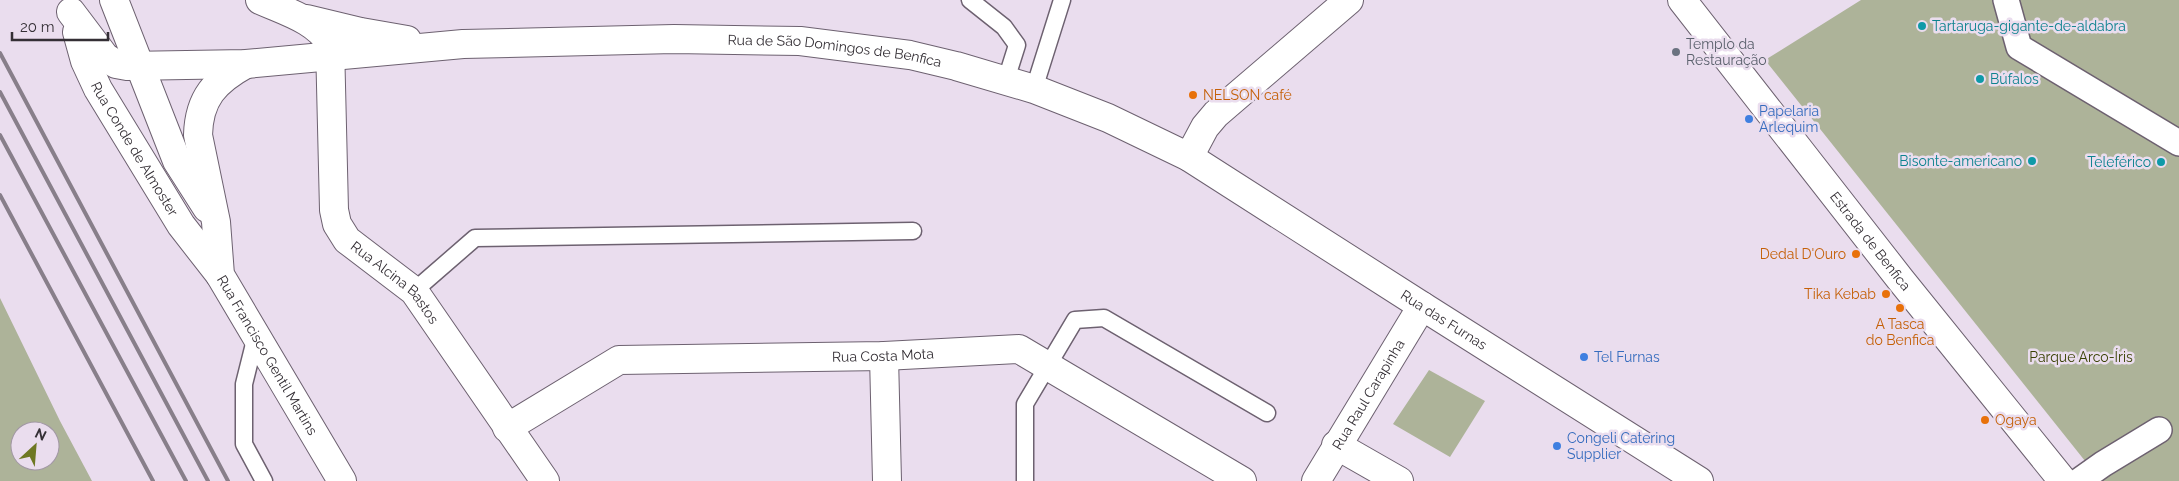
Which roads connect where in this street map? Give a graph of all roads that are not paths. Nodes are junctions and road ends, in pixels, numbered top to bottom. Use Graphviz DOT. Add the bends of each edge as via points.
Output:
graph roads {
  1 [pos="114,0"];
  2 [pos="260,0"];
  3 [pos="970,0"];
  4 [pos="1062,0"];
  5 [pos="1349,0"];
  6 [pos="1682,0"];
  7 [pos="2006,0"];
  8 [pos="69,6"];
  9 [pos="300,18"];
  10 [pos="463,44"];
  11 [pos="330,57"];
  12 [pos="246,64"];
  13 [pos="140,67"];
  14 [pos="1006,80"];
  15 [pos="1034,89"];
  16 [pos="2179,143"];
  17 [pos="1189,157"];
  18 [pos="216,222"];
  19 [pos="913,231"];
  20 [pos="220,275"];
  21 [pos="414,291"];
  22 [pos="1422,306"];
  23 [pos="256,336"];
  24 [pos="884,356"];
  25 [pos="1047,365"];
  26 [pos="1267,413"];
  27 [pos="507,428"];
  28 [pos="2159,430"];
  29 [pos="1336,445"];
  30 [pos="264,481"];
  31 [pos="342,481"];
  32 [pos="545,481"];
  33 [pos="888,481"];
  34 [pos="1025,481"];
  35 [pos="1242,481"];
  36 [pos="1316,481"];
  37 [pos="1400,481"];
  38 [pos="1699,481"];
  39 [pos="2062,481"];
  40 [pos="2079,481"];
  1 -- 13 [label="street, Rua Francisco Gentil Martins"];
  2 -- 9 [label="street, Rua de São Domingos de Benfica"];
  3 -- 14 [label="lane" via="1004,27 1017,45"];
  4 -- 15 [label="lane"];
  5 -- 17 [label="street" via="1216,114"];
  6 -- 39 [label="street, Estrada de Benfica"];
  7 -- 16 [label="street" via="2019,47"];
  8 -- 13 [label="street, Rua Conde de Almoster" via="105,57 116,64"];
  8 -- 20 [label="street, Rua Conde de Almoster" via="98,89 181,225"];
  9 -- 10 [label="street, Rua de São Domingos de Benfica" via="413,41"];
  9 -- 11 [label="street, Rua de São Domingos de Benfica" via="326,35"];
  10 -- 11 [label="street, Rua de São Domingos de Benfica"];
  10 -- 14 [label="street, Rua de São Domingos de Benfica" via="674,38 800,40 910,55"];
  11 -- 12 [label="street, Rua de São Domingos de Benfica"];
  11 -- 21 [label="street, Rua Alcina Bastos" via="334,210 338,224 347,240 358,250"];
  12 -- 13 [label="street, Rua de São Domingos de Benfica"];
  12 -- 18 [label="street, Rua Francisco Gentil Martins" via="217,83 200,116 198,135"];
  13 -- 18 [label="street, Rua Francisco Gentil Martins" via="177,161"];
  14 -- 15 [label="street, Rua de São Domingos de Benfica"];
  15 -- 17 [label="street, Rua de São Domingos de Benfica" via="1108,118"];
  17 -- 22 [label="street, Rua das Furnas"];
  18 -- 20 [label="street, Rua Francisco Gentil Martins"];
  19 -- 21 [label="lane" via="475,238"];
  20 -- 23 [label="street, Rua Francisco Gentil Martins"];
  21 -- 27 [label="street, Rua Alcina Bastos"];
  22 -- 29 [label="street, Rua Raul Carapinha"];
  22 -- 38 [label="street, Rua das Furnas"];
  23 -- 30 [label="lane" via="244,384 244,444"];
  23 -- 31 [label="street, Rua Francisco Gentil Martins"];
  24 -- 25 [label="street, Rua Costa Mota" via="1019,349"];
  24 -- 27 [label="street, Rua Costa Mota" via="619,360"];
  24 -- 33 [label="street"];
  25 -- 26 [label="lane" via="1075,320 1104,318"];
  25 -- 34 [label="lane" via="1025,404"];
  25 -- 35 [label="street, Rua Costa Mota"];
  27 -- 32 [label="street, Rua Alcina Bastos"];
  28 -- 40 [label="street"];
  29 -- 36 [label="street"];
  29 -- 37 [label="street, Rua Raul Carapinha"];
}
